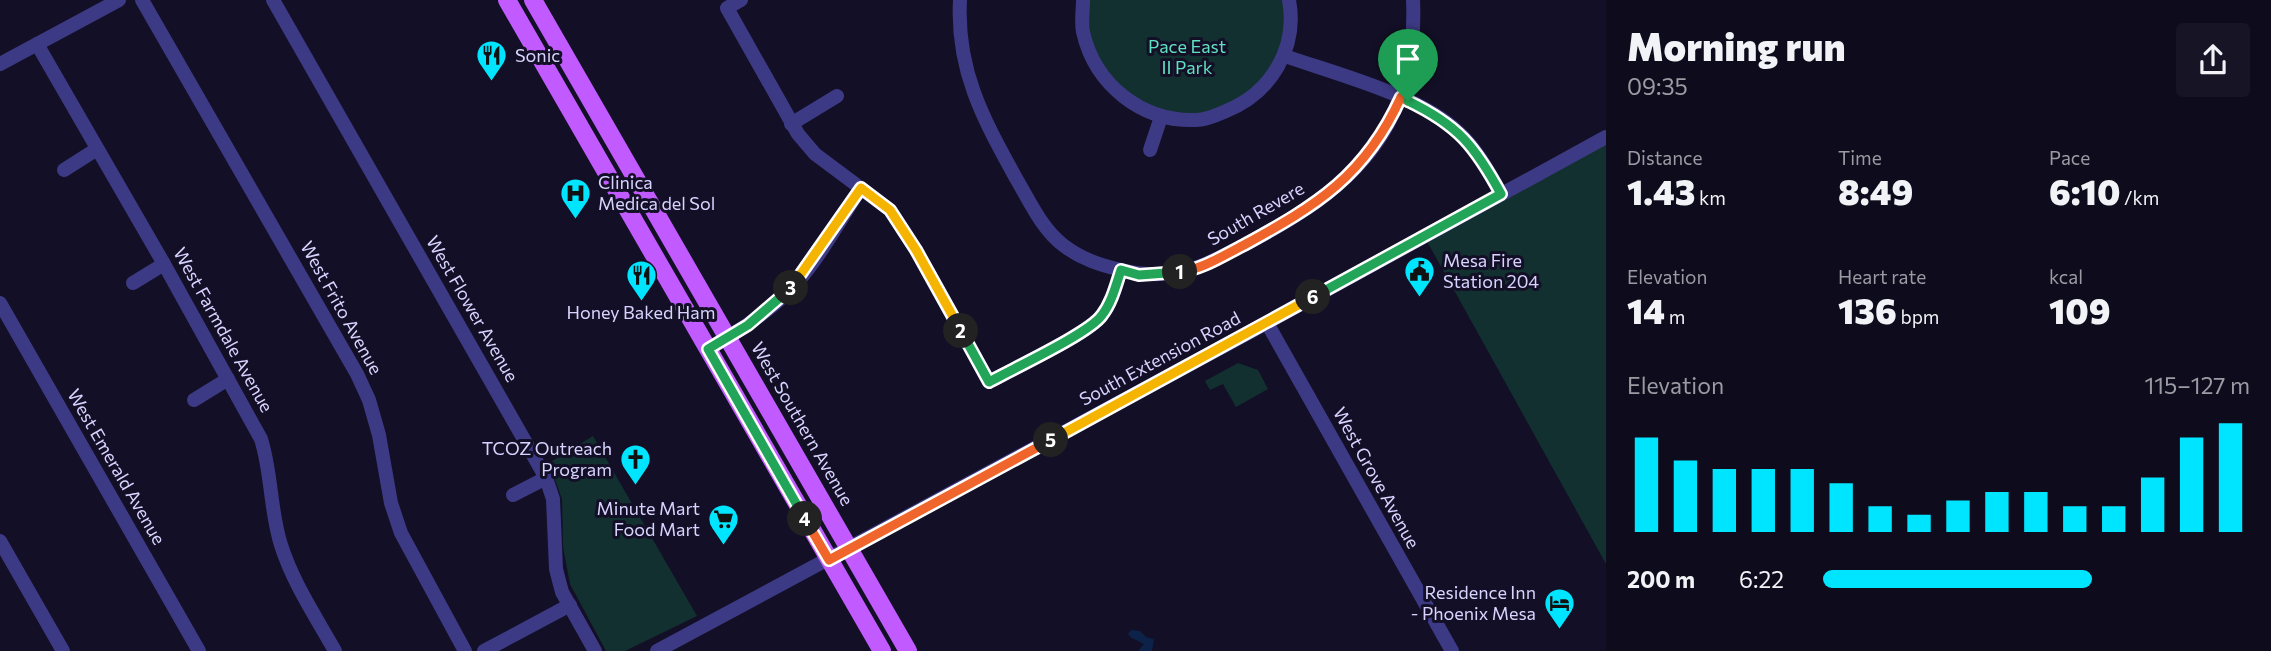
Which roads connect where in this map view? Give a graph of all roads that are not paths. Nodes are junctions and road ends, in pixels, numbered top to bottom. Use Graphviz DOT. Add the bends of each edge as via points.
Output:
graph roads {
  1 [pos="119,0"];
  2 [pos="142,0"];
  3 [pos="273,0"];
  4 [pos="507,0"];
  5 [pos="533,0"];
  6 [pos="741,0"];
  7 [pos="960,0"];
  8 [pos="1083,0"];
  9 [pos="1289,0"];
  10 [pos="1413,0"];
  11 [pos="37,44"];
  12 [pos="1285,56"];
  13 [pos="0,64"];
  14 [pos="837,96"];
  15 [pos="1401,97"];
  16 [pos="1161,117"];
  17 [pos="791,124"];
  18 [pos="1606,137"];
  19 [pos="97,149"];
  20 [pos="1150,150"];
  21 [pos="64,170"];
  22 [pos="861,188"];
  23 [pos="1501,194"];
  24 [pos="164,264"];
  25 [pos="1121,270"];
  26 [pos="133,283"];
  27 [pos="0,303"];
  28 [pos="1267,323"];
  29 [pos="727,338"];
  30 [pos="708,349"];
  31 [pos="228,379"];
  32 [pos="194,400"];
  33 [pos="546,478"];
  34 [pos="513,495"];
  35 [pos="0,541"];
  36 [pos="850,549"];
  37 [pos="829,560"];
  38 [pos="570,606"];
  39 [pos="63,651"];
  40 [pos="200,651"];
  41 [pos="335,651"];
  42 [pos="465,651"];
  43 [pos="484,651"];
  44 [pos="595,651"];
  45 [pos="657,651"];
  46 [pos="882,651"];
  47 [pos="908,651"];
  48 [pos="1452,651"];
  1 -- 11 [label="street"];
  2 -- 42 [label="street, West Frito Avenue" via="357,374 379,435 401,533"];
  3 -- 33 [label="street, West Flower Avenue"];
  4 -- 30 [label="main road"];
  5 -- 29 [label="main road, West Southern Avenue"];
  6 -- 17 [label="street" via="726,8"];
  7 -- 25 [label="street, South Revere" via="959,32 971,89 1034,210 1068,248 1095,264"];
  8 -- 16 [label="street" via="1086,41 1110,86"];
  9 -- 12 [label="street" via="1292,22"];
  10 -- 15 [label="street, South Revere" via="1413,47"];
  11 -- 13 [label="street"];
  11 -- 19 [label="street, West Farmdale Avenue"];
  12 -- 15 [label="street"];
  12 -- 16 [label="street" via="1273,76 1238,107 1198,121"];
  14 -- 17 [label="street"];
  15 -- 23 [label="street" via="1458,131"];
  15 -- 25 [label="street, South Revere" via="1387,126 1349,176 1280,225 1185,271 1139,275"];
  16 -- 20 [label="street"];
  17 -- 22 [label="street" via="815,154"];
  18 -- 23 [label="street, South Extension Road"];
  19 -- 21 [label="street"];
  19 -- 24 [label="street, West Farmdale Avenue"];
  22 -- 25 [label="street" via="890,210 989,382 1101,318"];
  22 -- 29 [label="street" via="789,292"];
  23 -- 28 [label="street, South Extension Road"];
  24 -- 26 [label="street"];
  24 -- 31 [label="street, West Farmdale Avenue"];
  27 -- 40 [label="street, West Emerald Avenue"];
  28 -- 36 [label="street, South Extension Road"];
  28 -- 48 [label="street, West Grove Avenue"];
  29 -- 30 [label="street"];
  29 -- 36 [label="main road, West Southern Avenue"];
  30 -- 37 [label="main road"];
  31 -- 32 [label="street"];
  31 -- 41 [label="street, West Farmdale Avenue" via="261,439 275,518 290,569"];
  33 -- 34 [label="street"];
  33 -- 38 [label="street, West Flower Avenue" via="553,499 556,569"];
  35 -- 39 [label="street"];
  36 -- 37 [label="street, South Extension Road"];
  36 -- 47 [label="main road, West Southern Avenue"];
  37 -- 45 [label="street, South Extension Road"];
  37 -- 46 [label="main road"];
  38 -- 43 [label="street"];
  38 -- 44 [label="street, West Flower Avenue"];
}
